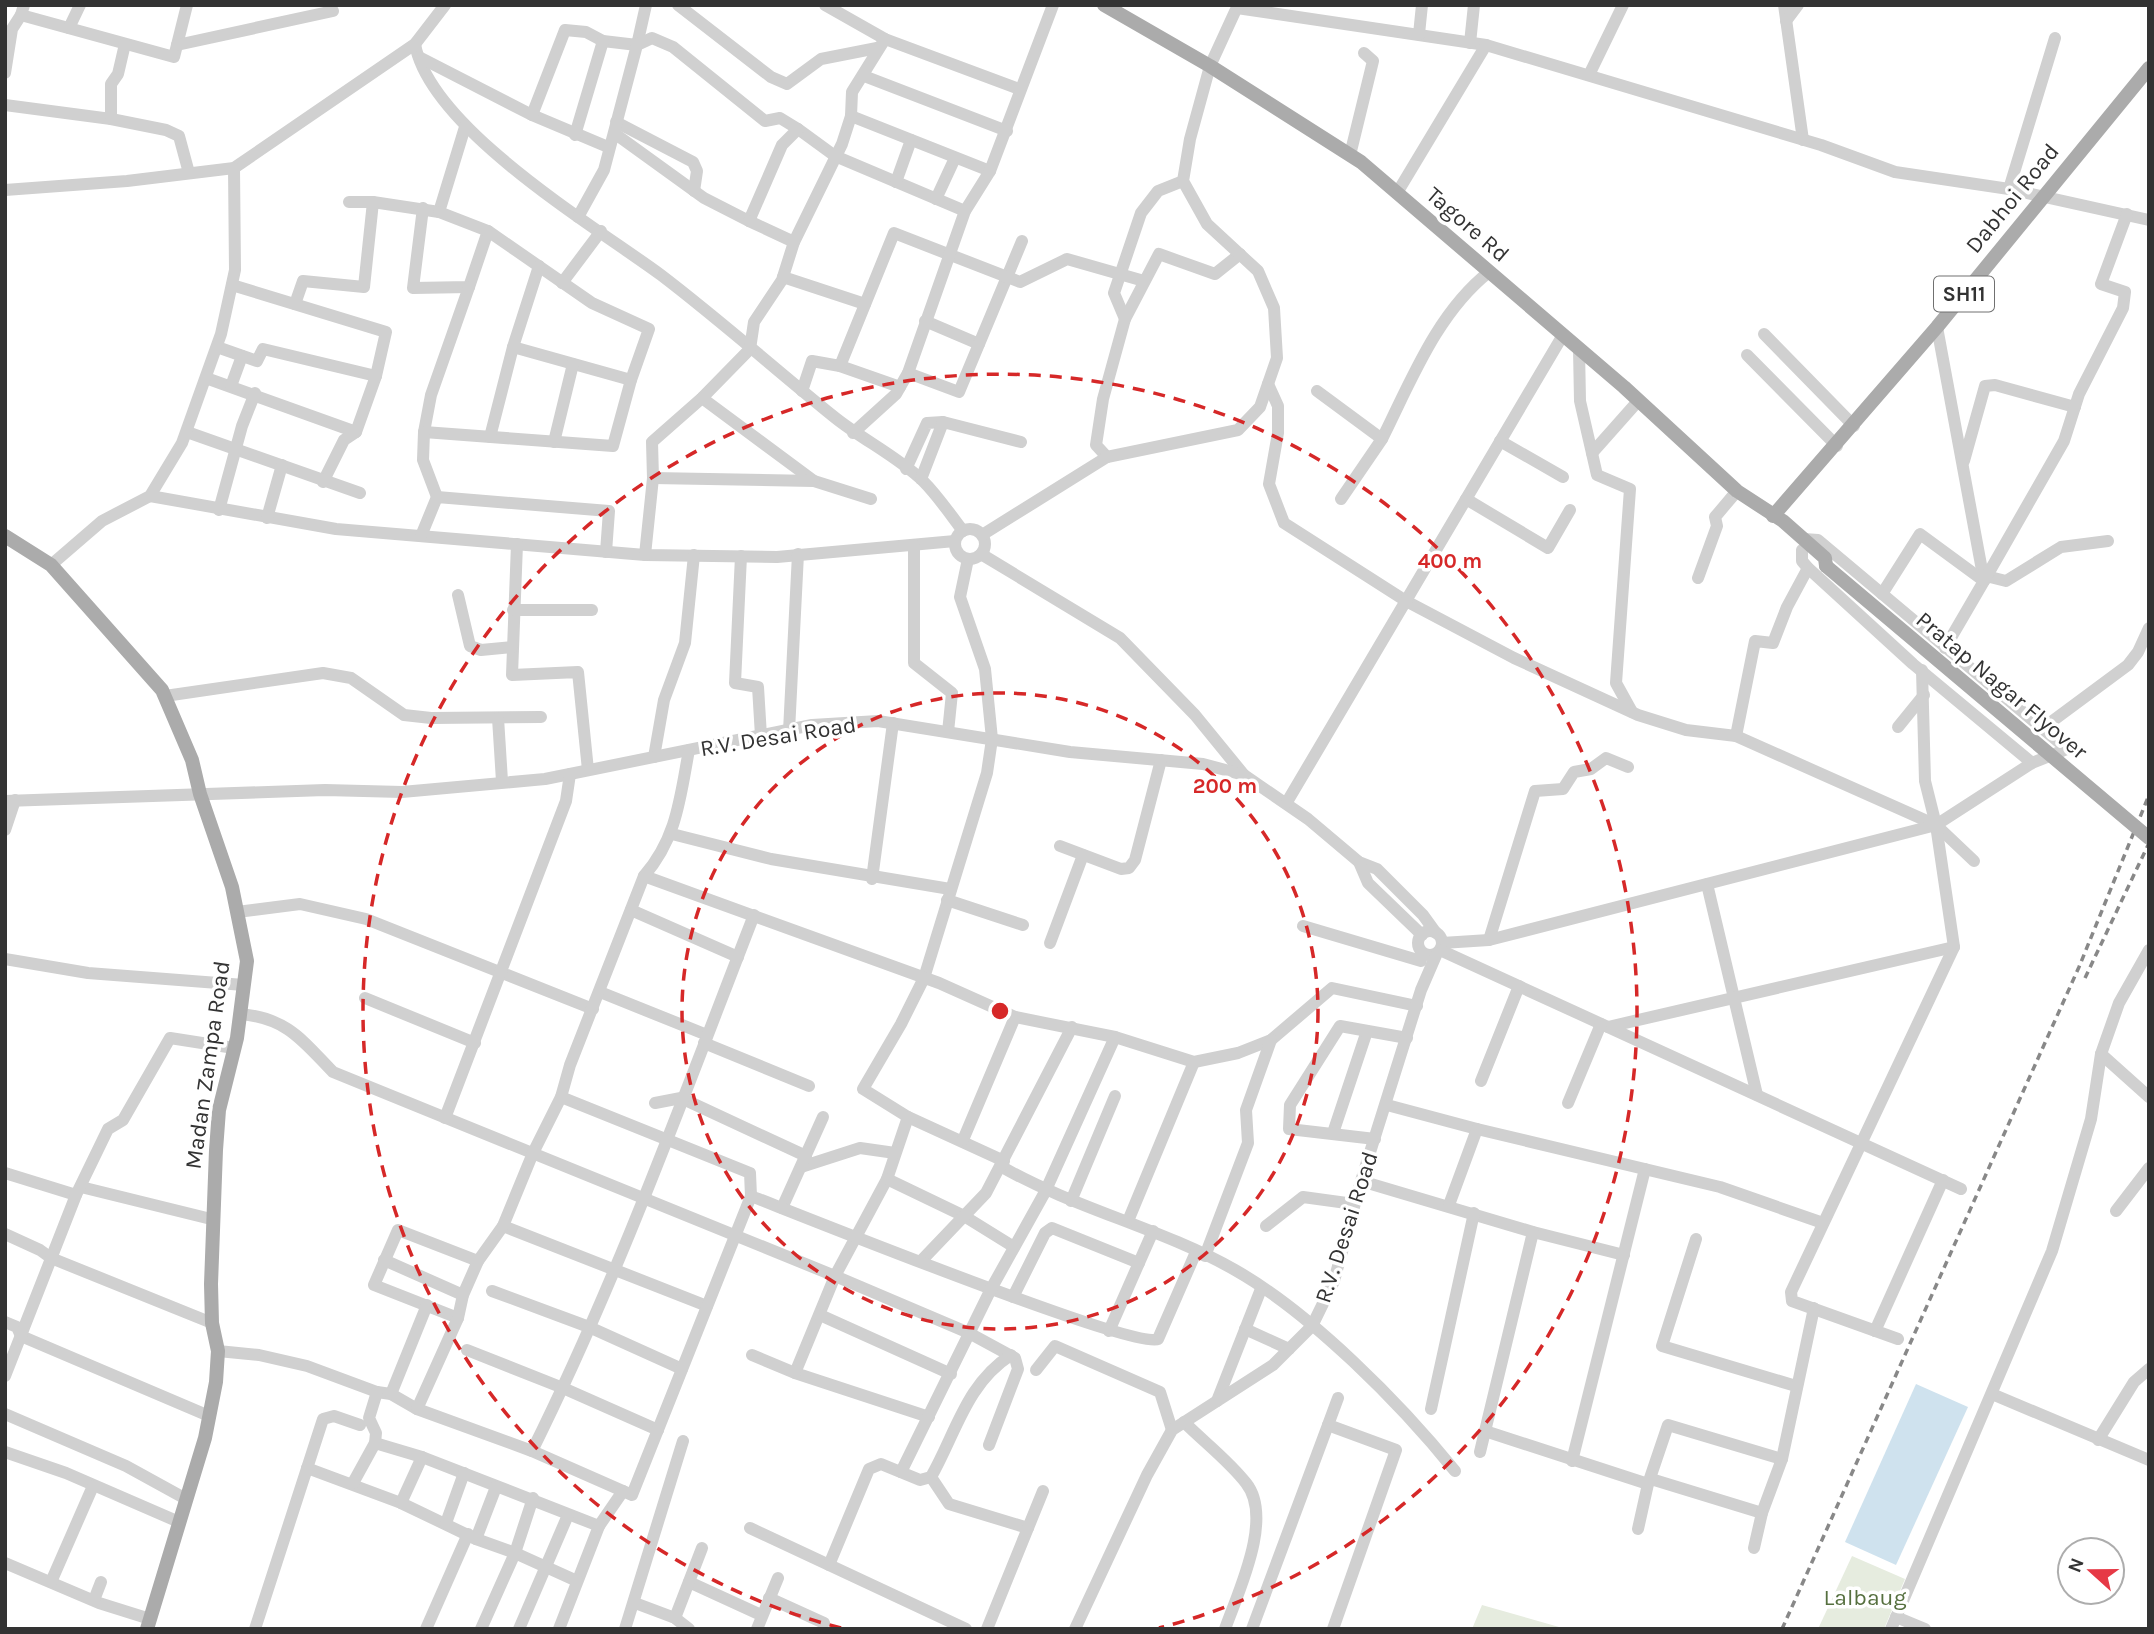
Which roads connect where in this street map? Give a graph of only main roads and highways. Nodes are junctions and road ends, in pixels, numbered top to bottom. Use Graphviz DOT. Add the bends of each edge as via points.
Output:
graph roads {
  1 [pos="1104,5"];
  2 [pos="2149,68"];
  3 [pos="1773,516"];
  4 [pos="5,536"];
  5 [pos="1807,553"];
  6 [pos="2149,838"];
  7 [pos="149,1624"];
  1 -- 3 [label="main road, Tagore Rd" via="1350,155 1639,400 1737,491"];
  2 -- 3 [label="main road, Dabhoi Road / SH11" via="1838,446"];
  3 -- 5 [label="main road, Tagore Rd" via="1775,524"];
  4 -- 7 [label="main road, Madan Zampa Road" via="51,565 165,696 204,794 232,887 247,961 219,1110 211,1219 212,1323 218,1351 209,1416"];
  5 -- 6 [label="main road, Pratap Nagar Flyover, bridge"];
}
